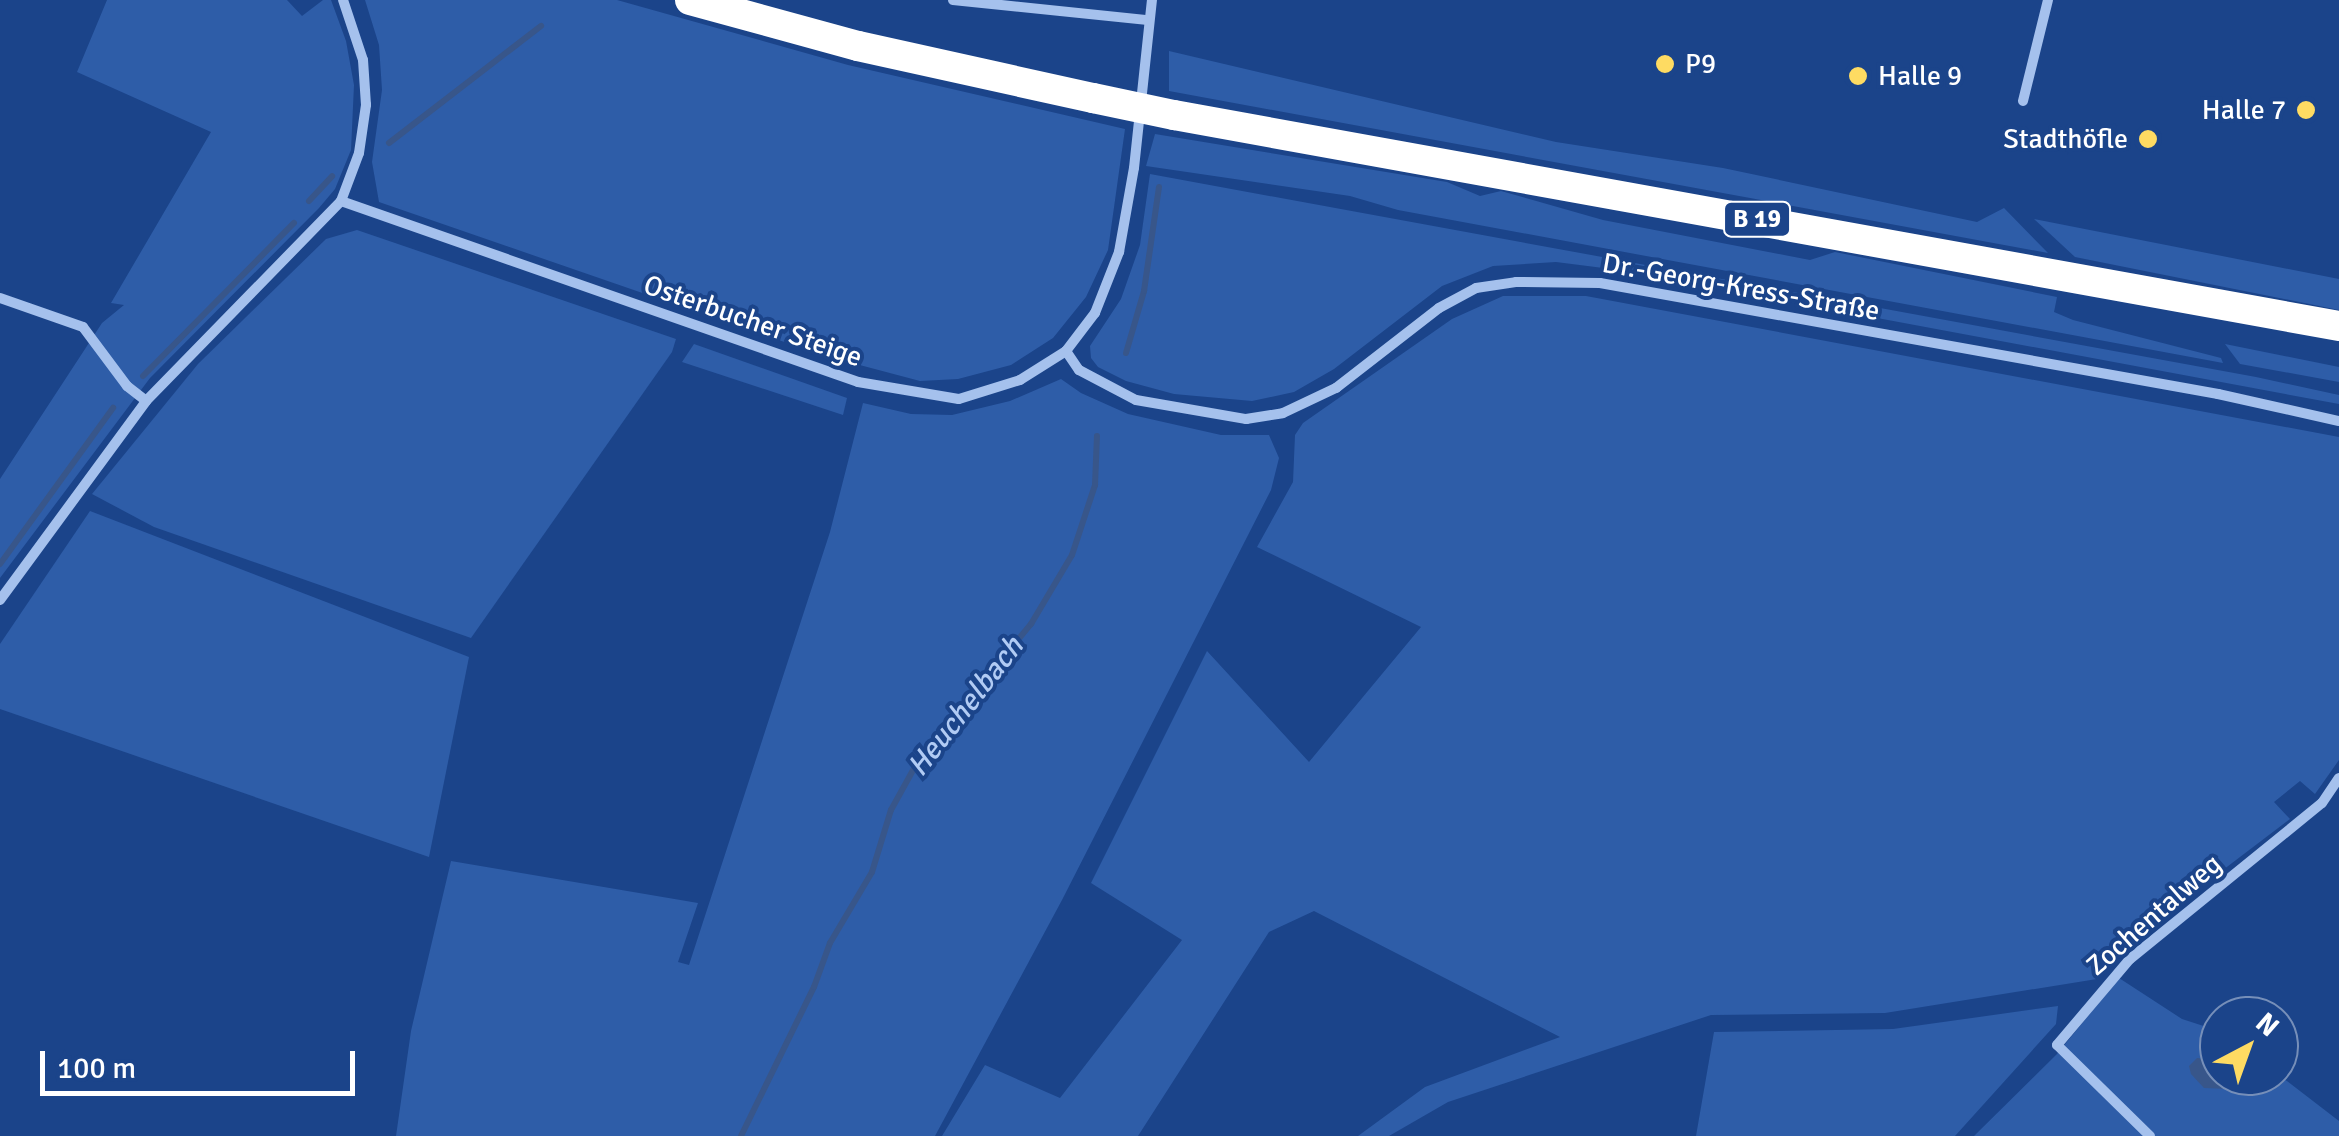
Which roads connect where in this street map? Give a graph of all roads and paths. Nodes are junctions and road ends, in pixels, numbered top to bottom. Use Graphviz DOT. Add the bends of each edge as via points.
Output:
graph roads {
  1 [pos="343,0"];
  2 [pos="690,0"];
  3 [pos="953,0"];
  4 [pos="1152,0"];
  5 [pos="2048,0"];
  6 [pos="1148,20"];
  7 [pos="2023,102"];
  8 [pos="341,201"];
  9 [pos="0,298"];
  10 [pos="2339,326"];
  11 [pos="1066,351"];
  12 [pos="146,401"];
  13 [pos="2339,421"];
  14 [pos="0,600"];
  15 [pos="2339,778"];
  16 [pos="2150,1136"];
  1 -- 8 [label="street" via="363,60 366,106 360,152"];
  2 -- 10 [label="highway, B 19, bridge" via="858,46 1174,115"];
  3 -- 6 [label="street"];
  4 -- 6 [label="street, Osterbucher Steige"];
  5 -- 7 [label="street"];
  6 -- 11 [label="street, Osterbucher Steige" via="1119,252 1095,314"];
  8 -- 11 [label="street, Osterbucher Steige" via="891,391 959,399 1020,380"];
  8 -- 12 [label="street"];
  9 -- 12 [label="street" via="83,326"];
  11 -- 13 [label="street, Dr.-Georg-Kress-Straße" via="1079,370 1136,400 1246,419 1283,413 1336,388 1439,308 1476,288 1600,283"];
  12 -- 14 [label="street"];
  15 -- 16 [label="street, Zochentalweg" via="2322,803 2130,959 2058,1045"];
}
